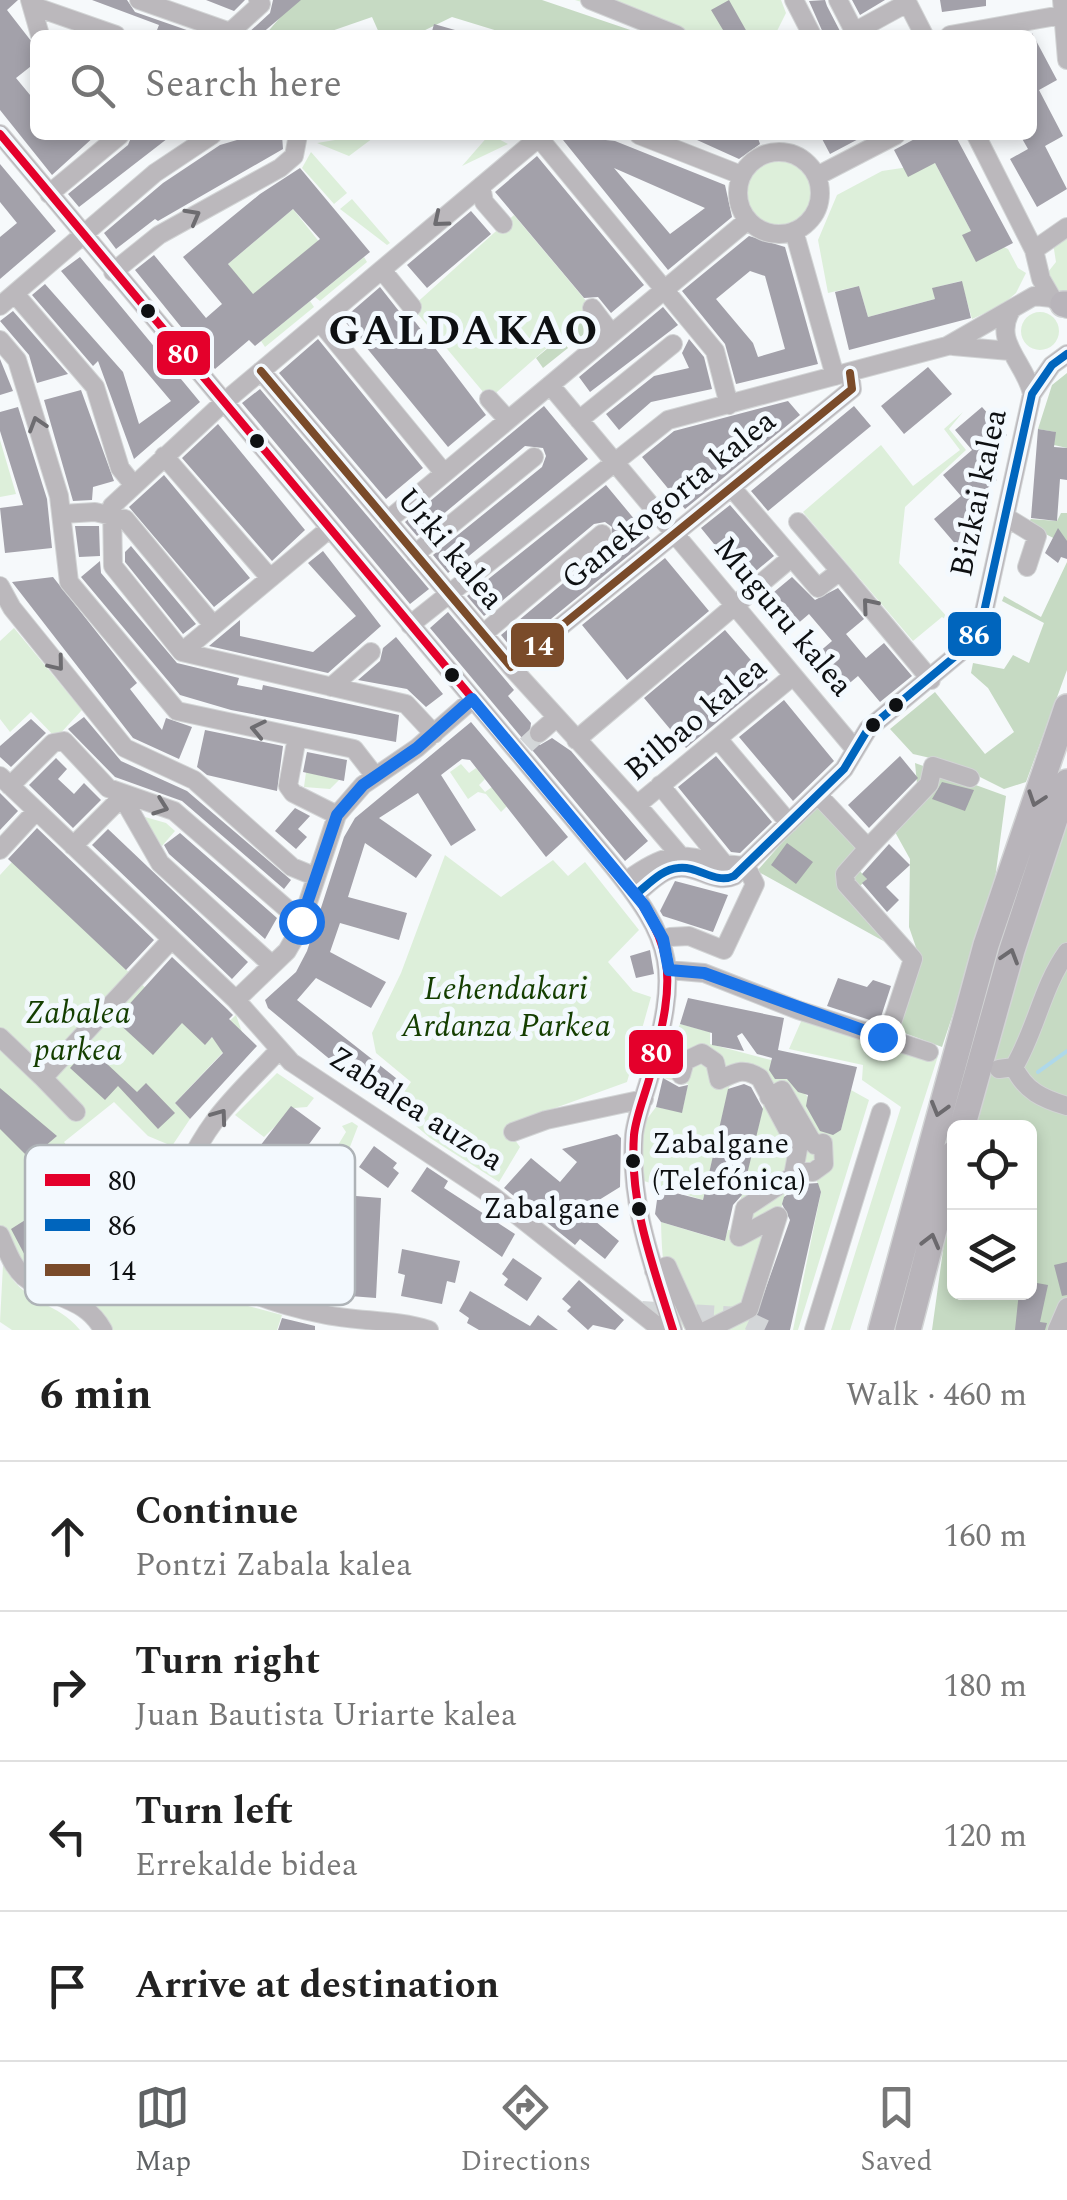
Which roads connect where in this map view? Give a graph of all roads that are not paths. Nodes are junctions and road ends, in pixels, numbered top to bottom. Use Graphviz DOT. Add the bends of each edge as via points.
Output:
graph roads {
  1 [pos="140,0"];
  2 [pos="258,0"];
  3 [pos="590,0"];
  4 [pos="838,0"];
  5 [pos="907,1"];
  6 [pos="797,2"];
  7 [pos="31,3"];
  8 [pos="1064,9"];
  9 [pos="38,30"];
  10 [pos="103,30"];
  11 [pos="220,30"];
  12 [pos="231,30"];
  13 [pos="665,30"];
  14 [pos="810,30"];
  15 [pos="853,30"];
  16 [pos="860,30"];
  17 [pos="922,30"];
  18 [pos="972,30"];
  19 [pos="1067,60"];
  20 [pos="0,134"];
  21 [pos="114,140"];
  22 [pos="204,140"];
  23 [pos="297,140"];
  24 [pos="543,140"];
  25 [pos="652,140"];
  26 [pos="978,140"];
  27 [pos="867,142"];
  28 [pos="771,143"];
  29 [pos="741,175"];
  30 [pos="817,176"];
  31 [pos="482,186"];
  32 [pos="49,194"];
  33 [pos="748,220"];
  34 [pos="503,224"];
  35 [pos="1067,226"];
  36 [pos="794,231"];
  37 [pos="83,236"];
  38 [pos="1036,258"];
  39 [pos="382,270"];
  40 [pos="113,272"];
  41 [pos="663,288"];
  42 [pos="8,300"];
  43 [pos="1021,302"];
  44 [pos="1062,304"];
  45 [pos="412,307"];
  46 [pos="592,308"];
  47 [pos="320,322"];
  48 [pos="611,333"];
  49 [pos="0,340"];
  50 [pos="673,344"];
  51 [pos="947,346"];
  52 [pos="1014,356"];
  53 [pos="1060,359"];
  54 [pos="262,371"];
  55 [pos="842,374"];
  56 [pos="550,385"];
  57 [pos="1032,394"];
  58 [pos="489,400"];
  59 [pos="224,403"];
  60 [pos="730,405"];
  61 [pos="508,420"];
  62 [pos="580,420"];
  63 [pos="164,456"];
  64 [pos="534,457"];
  65 [pos="614,462"];
  66 [pos="444,473"];
  67 [pos="132,483"];
  68 [pos="732,488"];
  69 [pos="62,514"];
  70 [pos="111,514"];
  71 [pos="1006,517"];
  72 [pos="387,521"];
  73 [pos="798,522"];
  74 [pos="329,529"];
  75 [pos="602,534"];
  76 [pos="675,535"];
  77 [pos="798,551"];
  78 [pos="415,554"];
  79 [pos="1028,567"];
  80 [pos="840,571"];
  81 [pos="270,578"];
  82 [pos="0,586"];
  83 [pos="449,594"];
  84 [pos="734,605"];
  85 [pos="213,625"];
  86 [pos="410,626"];
  87 [pos="483,634"];
  88 [pos="182,652"];
  89 [pos="371,652"];
  90 [pos="511,667"];
  91 [pos="793,676"];
  92 [pos="931,680"];
  93 [pos="331,688"];
  94 [pos="472,699"];
  95 [pos="1067,707"];
  96 [pos="556,718"];
  97 [pos="539,733"];
  98 [pos="434,734"];
  99 [pos="297,737"];
  100 [pos="718,739"];
  101 [pos="576,740"];
  102 [pos="854,748"];
  103 [pos="376,776"];
  104 [pos="970,778"];
  105 [pos="5,781"];
  106 [pos="1067,782"];
  107 [pos="660,785"];
  108 [pos="121,795"];
  109 [pos="818,795"];
  110 [pos="637,805"];
  111 [pos="36,811"];
  112 [pos="337,815"];
  113 [pos="790,823"];
  114 [pos="73,846"];
  115 [pos="868,848"];
  116 [pos="0,850"];
  117 [pos="678,854"];
  118 [pos="724,864"];
  119 [pos="748,869"];
  120 [pos="314,876"];
  121 [pos="631,888"];
  122 [pos="301,921"];
  123 [pos="670,936"];
  124 [pos="171,940"];
  125 [pos="1067,952"];
  126 [pos="272,966"];
  127 [pos="669,970"];
  128 [pos="236,1000"];
  129 [pos="0,1038"];
  130 [pos="660,1038"];
  131 [pos="887,1038"];
  132 [pos="279,1050"];
  133 [pos="929,1052"];
  134 [pos="692,1054"];
  135 [pos="681,1075"];
  136 [pos="43,1078"];
  137 [pos="644,1099"];
  138 [pos="1067,1106"];
  139 [pos="76,1112"];
  140 [pos="881,1112"];
  141 [pos="964,1120"];
  142 [pos="513,1132"];
  143 [pos="804,1142"];
  144 [pos="202,1145"];
  145 [pos="794,1170"];
  146 [pos="947,1180"];
  147 [pos="0,1235"];
  148 [pos="654,1270"];
  149 [pos="25,1278"];
  150 [pos="82,1305"];
  151 [pos="282,1305"];
  152 [pos="1067,1308"];
  153 [pos="99,1330"];
  154 [pos="429,1330"];
  155 [pos="662,1330"];
  156 [pos="673,1330"];
  157 [pos="696,1330"];
  158 [pos="708,1330"];
  159 [pos="814,1330"];
  160 [pos="882,1330"];
  161 [pos="908,1330"];
  162 [pos="1056,1330"];
  1 -- 11 [label="street"];
  2 -- 12 [label="street"];
  3 -- 13 [label="street"];
  4 -- 15 [label="street"];
  5 -- 16 [label="street"];
  5 -- 17 [label="street"];
  6 -- 14 [label="street"];
  7 -- 9 [label="street"];
  7 -- 10 [label="street"];
  8 -- 18 [label="street"];
  8 -- 19 [label="street"];
  20 -- 32 [label="street"];
  21 -- 32 [label="street"];
  22 -- 37 [label="street" via="154,172"];
  40 -- 23 [label="street, one-way" via="158,235 280,168 294,156"];
  24 -- 31 [label="street"];
  24 -- 41 [label="street"];
  25 -- 29 [label="street"];
  26 -- 38 [label="street"];
  27 -- 30 [label="street"];
  28 -- 29 [label="street"];
  28 -- 30 [label="street" via="800,156"];
  29 -- 33 [label="street" via="739,203"];
  30 -- 36 [label="street" via="820,202"];
  31 -- 34 [label="street" via="484,202"];
  31 -- 39 [label="street, one-way"];
  32 -- 37 [label="street"];
  33 -- 36 [label="street" via="768,232"];
  33 -- 41 [label="street"];
  35 -- 38 [label="street"];
  36 -- 55 [label="street"];
  37 -- 40 [label="street"];
  37 -- 42 [label="street"];
  38 -- 43 [label="street, Bizkai kalea"];
  38 -- 44 [label="street"];
  39 -- 45 [label="street"];
  39 -- 47 [label="street"];
  40 -- 59 [label="street"];
  41 -- 48 [label="street"];
  41 -- 60 [label="street" via="719,358"];
  42 -- 67 [label="street" via="95,387 120,468"];
  43 -- 44 [label="street"];
  43 -- 51 [label="street"];
  43 -- 52 [label="street, Bizkai kalea" via="1004,328"];
  46 -- 48 [label="street"];
  47 -- 54 [label="street"];
  47 -- 66 [label="street"];
  48 -- 56 [label="street"];
  69 -- 49 [label="street, one-way" via="17,360"];
  50 -- 62 [label="street"];
  51 -- 52 [label="street"];
  51 -- 55 [label="street"];
  52 -- 53 [label="street, Bizkai kalea" via="1029,366"];
  52 -- 57 [label="street, Bizkai kalea"];
  53 -- 57 [label="street, Bizkai kalea"];
  54 -- 59 [label="street"];
  54 -- 72 [label="street, Urki kalea"];
  55 -- 60 [label="street"];
  55 -- 68 [label="street, Ganekogorta kalea" via="852,390"];
  56 -- 61 [label="street"];
  56 -- 62 [label="street, Muguru kalea"];
  57 -- 71 [label="street, Bizkai kalea"];
  58 -- 61 [label="street"];
  59 -- 63 [label="street"];
  59 -- 74 [label="street"];
  60 -- 65 [label="street" via="668,420"];
  61 -- 66 [label="street"];
  62 -- 65 [label="street, Muguru kalea"];
  63 -- 67 [label="street"];
  63 -- 81 [label="street"];
  64 -- 78 [label="street"];
  65 -- 76 [label="street, Muguru kalea"];
  65 -- 83 [label="street"];
  66 -- 72 [label="street"];
  67 -- 70 [label="street"];
  68 -- 76 [label="street, Ganekogorta kalea"];
  68 -- 77 [label="street, Muguru kalea" via="771,534"];
  69 -- 70 [label="street"];
  99 -- 69 [label="street, one-way" via="177,711 69,582"];
  70 -- 85 [label="street" via="125,518"];
  70 -- 88 [label="street" via="112,566"];
  71 -- 79 [label="street" via="1038,536"];
  71 -- 92 [label="street, Bizkai kalea" via="987,628"];
  72 -- 78 [label="street, Urki kalea"];
  73 -- 80 [label="street"];
  74 -- 81 [label="street"];
  74 -- 86 [label="street"];
  75 -- 87 [label="street"];
  76 -- 84 [label="street, Muguru kalea"];
  76 -- 90 [label="street, Ganekogorta kalea"];
  77 -- 80 [label="street, Muguru kalea" via="818,588"];
  77 -- 84 [label="street"];
  78 -- 83 [label="street, Urki kalea"];
  92 -- 80 [label="street, one-way"];
  81 -- 85 [label="street"];
  82 -- 120 [label="street, one-way" via="126,748 194,780 292,868"];
  83 -- 86 [label="street"];
  83 -- 87 [label="street, Urki kalea"];
  84 -- 91 [label="street, Muguru kalea"];
  84 -- 101 [label="street"];
  85 -- 88 [label="street"];
  86 -- 94 [label="street"];
  87 -- 90 [label="street, Urki kalea"];
  88 -- 93 [label="street"];
  89 -- 93 [label="street"];
  90 -- 96 [label="street, Urki kalea"];
  91 -- 100 [label="street, Bilbao kalea"];
  91 -- 102 [label="street, Muguru kalea"];
  92 -- 102 [label="street, Bizkai kalea"];
  93 -- 98 [label="street" via="406,704"];
  94 -- 98 [label="street"];
  94 -- 121 [label="street"];
  95 -- 160 [label="highway, one-way" via="986,946"];
  96 -- 97 [label="street"];
  96 -- 101 [label="street, Urki kalea"];
  98 -- 103 [label="street"];
  99 -- 103 [label="street" via="354,749"];
  99 -- 112 [label="street" via="288,786"];
  100 -- 107 [label="street, Bilbao kalea"];
  100 -- 113 [label="street"];
  101 -- 110 [label="street, Urki kalea"];
  102 -- 109 [label="street, Bizkai kalea"];
  103 -- 112 [label="street"];
  104 -- 115 [label="street" via="932,766 928,784"];
  105 -- 108 [label="street, Zabalea auzoa" via="53,743 64,742"];
  105 -- 111 [label="street, Zabalea auzoa"];
  141 -- 106 [label="highway, one-way"];
  107 -- 110 [label="street, Bilbao kalea"];
  107 -- 118 [label="street"];
  108 -- 114 [label="street"];
  108 -- 122 [label="street, one-way" via="174,811"];
  108 -- 126 [label="street" via="160,863"];
  109 -- 113 [label="street, Bizkai kalea"];
  109 -- 115 [label="street"];
  110 -- 117 [label="street, Bilbao kalea"];
  111 -- 114 [label="street, Zabalea auzoa"];
  111 -- 116 [label="street"];
  112 -- 120 [label="street"];
  113 -- 119 [label="street, Bizkai kalea"];
  114 -- 124 [label="street, Zabalea auzoa"];
  115 -- 131 [label="street" via="845,874 846,884 913,959"];
  117 -- 118 [label="street"];
  117 -- 121 [label="street" via="654,860"];
  118 -- 119 [label="street"];
  119 -- 121 [label="street" via="723,880 674,868"];
  119 -- 123 [label="street" via="755,884 724,950"];
  120 -- 122 [label="street"];
  121 -- 127 [label="street" via="663,939"];
  122 -- 126 [label="street"];
  124 -- 128 [label="street, Zabalea auzoa"];
  124 -- 136 [label="street"];
  125 -- 138 [label="street" via="1052,972 1028,1044 1006,1068 1032,1091"];
  126 -- 128 [label="street"];
  127 -- 130 [label="street"];
  127 -- 131 [label="street" via="704,973"];
  128 -- 132 [label="street, Zabalea auzoa"];
  129 -- 136 [label="street"];
  130 -- 134 [label="street"];
  130 -- 137 [label="street"];
  131 -- 133 [label="street"];
  144 -- 132 [label="street, Zabalea auzoa, one-way" via="212,1124"];
  132 -- 155 [label="street, Zabalea auzoa" via="479,1186"];
  134 -- 135 [label="street"];
  134 -- 143 [label="street" via="709,1055 719,1080 746,1069 760,1078"];
  136 -- 139 [label="street"];
  137 -- 142 [label="street"];
  137 -- 148 [label="street" via="634,1131 635,1198"];
  140 -- 159 [label="street"];
  143 -- 145 [label="street"];
  143 -- 145 [label="street" via="823,1143 824,1164 812,1172"];
  145 -- 158 [label="street" via="745,1208 738,1237 778,1216 749,1308"];
  161 -- 146 [label="highway, one-way"];
  147 -- 149 [label="street"];
  148 -- 156 [label="street"];
  148 -- 157 [label="street" via="667,1266"];
  150 -- 153 [label="street"];
  154 -- 151 [label="street, Zabalea auzoa, one-way"];
  152 -- 162 [label="street"];
}
